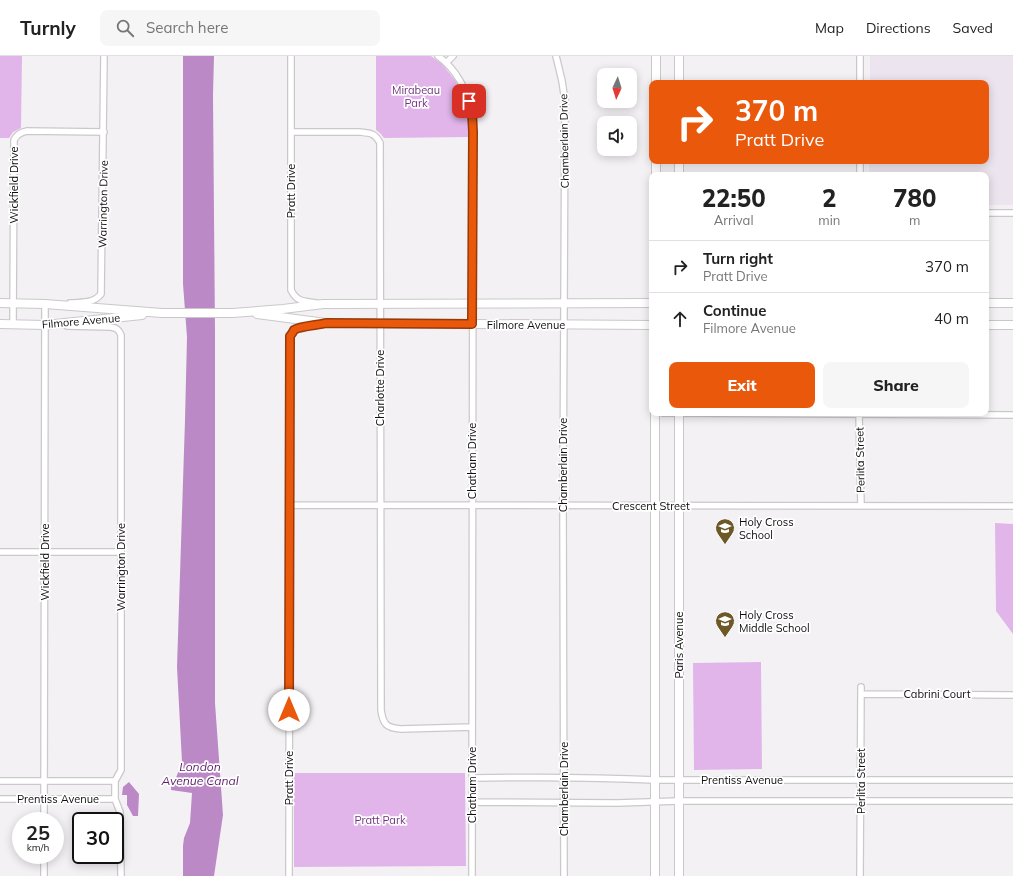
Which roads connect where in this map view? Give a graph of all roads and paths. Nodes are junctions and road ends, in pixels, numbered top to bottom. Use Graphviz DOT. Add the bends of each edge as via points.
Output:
graph roads {
  1 [pos="104,56"];
  2 [pos="290,56"];
  3 [pos="438,56"];
  4 [pos="453,56"];
  5 [pos="556,56"];
  6 [pos="656,56"];
  7 [pos="679,56"];
  8 [pos="860,56"];
  9 [pos="447,62"];
  10 [pos="656,80"];
  11 [pos="679,80"];
  12 [pos="860,80"];
  13 [pos="104,132"];
  14 [pos="291,132"];
  15 [pos="989,213"];
  16 [pos="1013,213"];
  17 [pos="0,303"];
  18 [pos="14,303"];
  19 [pos="380,303"];
  20 [pos="472,303"];
  21 [pos="564,303"];
  22 [pos="649,303"];
  23 [pos="989,303"];
  24 [pos="1013,303"];
  25 [pos="45,304"];
  26 [pos="323,304"];
  27 [pos="162,313"];
  28 [pos="233,313"];
  29 [pos="326,323"];
  30 [pos="0,324"];
  31 [pos="13,324"];
  32 [pos="45,324"];
  33 [pos="380,324"];
  34 [pos="472,324"];
  35 [pos="564,325"];
  36 [pos="649,325"];
  37 [pos="989,325"];
  38 [pos="1013,325"];
  39 [pos="989,415"];
  40 [pos="1013,415"];
  41 [pos="655,416"];
  42 [pos="678,416"];
  43 [pos="859,416"];
  44 [pos="290,505"];
  45 [pos="381,506"];
  46 [pos="472,506"];
  47 [pos="563,506"];
  48 [pos="655,506"];
  49 [pos="678,506"];
  50 [pos="861,506"];
  51 [pos="1013,506"];
  52 [pos="0,552"];
  53 [pos="44,552"];
  54 [pos="121,552"];
  55 [pos="861,687"];
  56 [pos="862,694"];
  57 [pos="1013,695"];
  58 [pos="472,727"];
  59 [pos="564,777"];
  60 [pos="472,778"];
  61 [pos="655,780"];
  62 [pos="679,780"];
  63 [pos="860,780"];
  64 [pos="1013,780"];
  65 [pos="0,781"];
  66 [pos="45,781"];
  67 [pos="115,781"];
  68 [pos="0,799"];
  69 [pos="44,799"];
  70 [pos="115,799"];
  71 [pos="655,801"];
  72 [pos="679,801"];
  73 [pos="860,801"];
  74 [pos="1013,801"];
  75 [pos="472,802"];
  76 [pos="564,802"];
  77 [pos="44,812"];
  78 [pos="44,864"];
  79 [pos="44,876"];
  80 [pos="121,876"];
  81 [pos="289,876"];
  82 [pos="472,876"];
  83 [pos="564,876"];
  84 [pos="655,876"];
  85 [pos="679,876"];
  86 [pos="860,876"];
  1 -- 13 [label="street, Warrington Drive"];
  2 -- 14 [label="street, Pratt Drive"];
  3 -- 9 [label="street, Chatham Drive"];
  4 -- 9 [label="street"];
  5 -- 21 [label="street, Chamberlain Drive" via="565,101"];
  6 -- 10 [label="street"];
  7 -- 11 [label="street"];
  8 -- 12 [label="street"];
  9 -- 20 [label="street, Chatham Drive" via="464,88 472,112"];
  13 -- 18 [label="street, Wickfield Drive" via="27,131 21,132 14,140"];
  13 -- 25 [label="street, Warrington Drive" via="101,294 94,301"];
  14 -- 19 [label="street, Charlotte Drive" via="360,132 377,137 381,152"];
  14 -- 26 [label="street, Pratt Drive" via="291,290 298,300"];
  15 -- 16 [label="street"];
  17 -- 18 [label="street, Filmore Avenue"];
  18 -- 25 [label="street, Filmore Avenue"];
  18 -- 31 [label="street, Wickfield Drive"];
  19 -- 20 [label="street, Filmore Avenue"];
  19 -- 26 [label="street, Filmore Avenue"];
  19 -- 33 [label="street, Charlotte Drive"];
  20 -- 21 [label="street, Filmore Avenue"];
  20 -- 34 [label="street, Chatham Drive"];
  21 -- 22 [label="street, Filmore Avenue"];
  21 -- 35 [label="street, Chamberlain Drive"];
  23 -- 24 [label="street"];
  25 -- 27 [label="street, Filmore Avenue"];
  25 -- 32 [label="street, Wickfield Drive"];
  26 -- 28 [label="street, Filmore Avenue"];
  27 -- 28 [label="street, Filmore Avenue"];
  27 -- 32 [label="street, Filmore Avenue"];
  28 -- 29 [label="street, Filmore Avenue"];
  29 -- 33 [label="street, Filmore Avenue"];
  29 -- 44 [label="street, Pratt Drive" via="300,327 290,336"];
  30 -- 31 [label="street, Filmore Avenue"];
  31 -- 32 [label="street, Filmore Avenue"];
  32 -- 53 [label="street, Wickfield Drive"];
  32 -- 54 [label="street, Warrington Drive" via="111,327 120,331"];
  33 -- 34 [label="street, Filmore Avenue"];
  33 -- 45 [label="street, Charlotte Drive"];
  34 -- 35 [label="street, Filmore Avenue"];
  34 -- 46 [label="street, Chatham Drive"];
  35 -- 36 [label="street, Filmore Avenue"];
  35 -- 47 [label="street, Chamberlain Drive"];
  37 -- 38 [label="street"];
  39 -- 40 [label="street"];
  41 -- 48 [label="street"];
  42 -- 49 [label="street, Paris Avenue"];
  43 -- 50 [label="street, Perlita Street"];
  44 -- 45 [label="street, Crescent Street"];
  44 -- 81 [label="street, Pratt Drive"];
  45 -- 46 [label="street, Crescent Street"];
  45 -- 58 [label="street, Charlotte Drive" via="382,718 386,725 401,729"];
  46 -- 47 [label="street, Crescent Street"];
  46 -- 58 [label="street, Chatham Drive"];
  47 -- 48 [label="street, Crescent Street"];
  47 -- 59 [label="street, Chamberlain Drive"];
  48 -- 49 [label="street, Crescent Street"];
  48 -- 61 [label="street"];
  49 -- 50 [label="street, Crescent Street"];
  49 -- 62 [label="street, Paris Avenue"];
  50 -- 51 [label="street, Crescent Street"];
  52 -- 53 [label="street"];
  53 -- 54 [label="street"];
  53 -- 66 [label="street, Wickfield Drive"];
  54 -- 67 [label="street, Warrington Drive" via="121,770"];
  55 -- 56 [label="street, Perlita Street"];
  56 -- 57 [label="street, Cabrini Court"];
  56 -- 63 [label="street, Perlita Street"];
  58 -- 60 [label="street, Chatham Drive"];
  59 -- 60 [label="street, Prentiss Avenue"];
  59 -- 61 [label="street, Prentiss Avenue"];
  59 -- 76 [label="street, Chamberlain Drive"];
  60 -- 75 [label="street, Chatham Drive"];
  61 -- 62 [label="street, Prentiss Avenue"];
  61 -- 71 [label="street"];
  62 -- 63 [label="street, Prentiss Avenue"];
  62 -- 72 [label="street, Paris Avenue"];
  63 -- 64 [label="street, Prentiss Avenue"];
  63 -- 73 [label="street, Perlita Street"];
  65 -- 66 [label="street, Prentiss Avenue"];
  66 -- 67 [label="street, Prentiss Avenue"];
  66 -- 69 [label="street, Wickfield Drive"];
  67 -- 70 [label="street, Warrington Drive"];
  68 -- 69 [label="street, Prentiss Avenue"];
  69 -- 70 [label="street, Prentiss Avenue"];
  69 -- 77 [label="street, Wickfield Drive"];
  70 -- 80 [label="street, Warrington Drive" via="120,812"];
  71 -- 72 [label="street, Prentiss Avenue"];
  71 -- 76 [label="street, Prentiss Avenue"];
  71 -- 84 [label="street"];
  72 -- 73 [label="street, Prentiss Avenue"];
  72 -- 85 [label="street, Paris Avenue"];
  73 -- 74 [label="street, Prentiss Avenue"];
  73 -- 86 [label="street, Perlita Street"];
  75 -- 76 [label="street, Prentiss Avenue"];
  75 -- 82 [label="street, Chatham Drive"];
  76 -- 83 [label="street, Chamberlain Drive"];
  78 -- 79 [label="street"];
}
